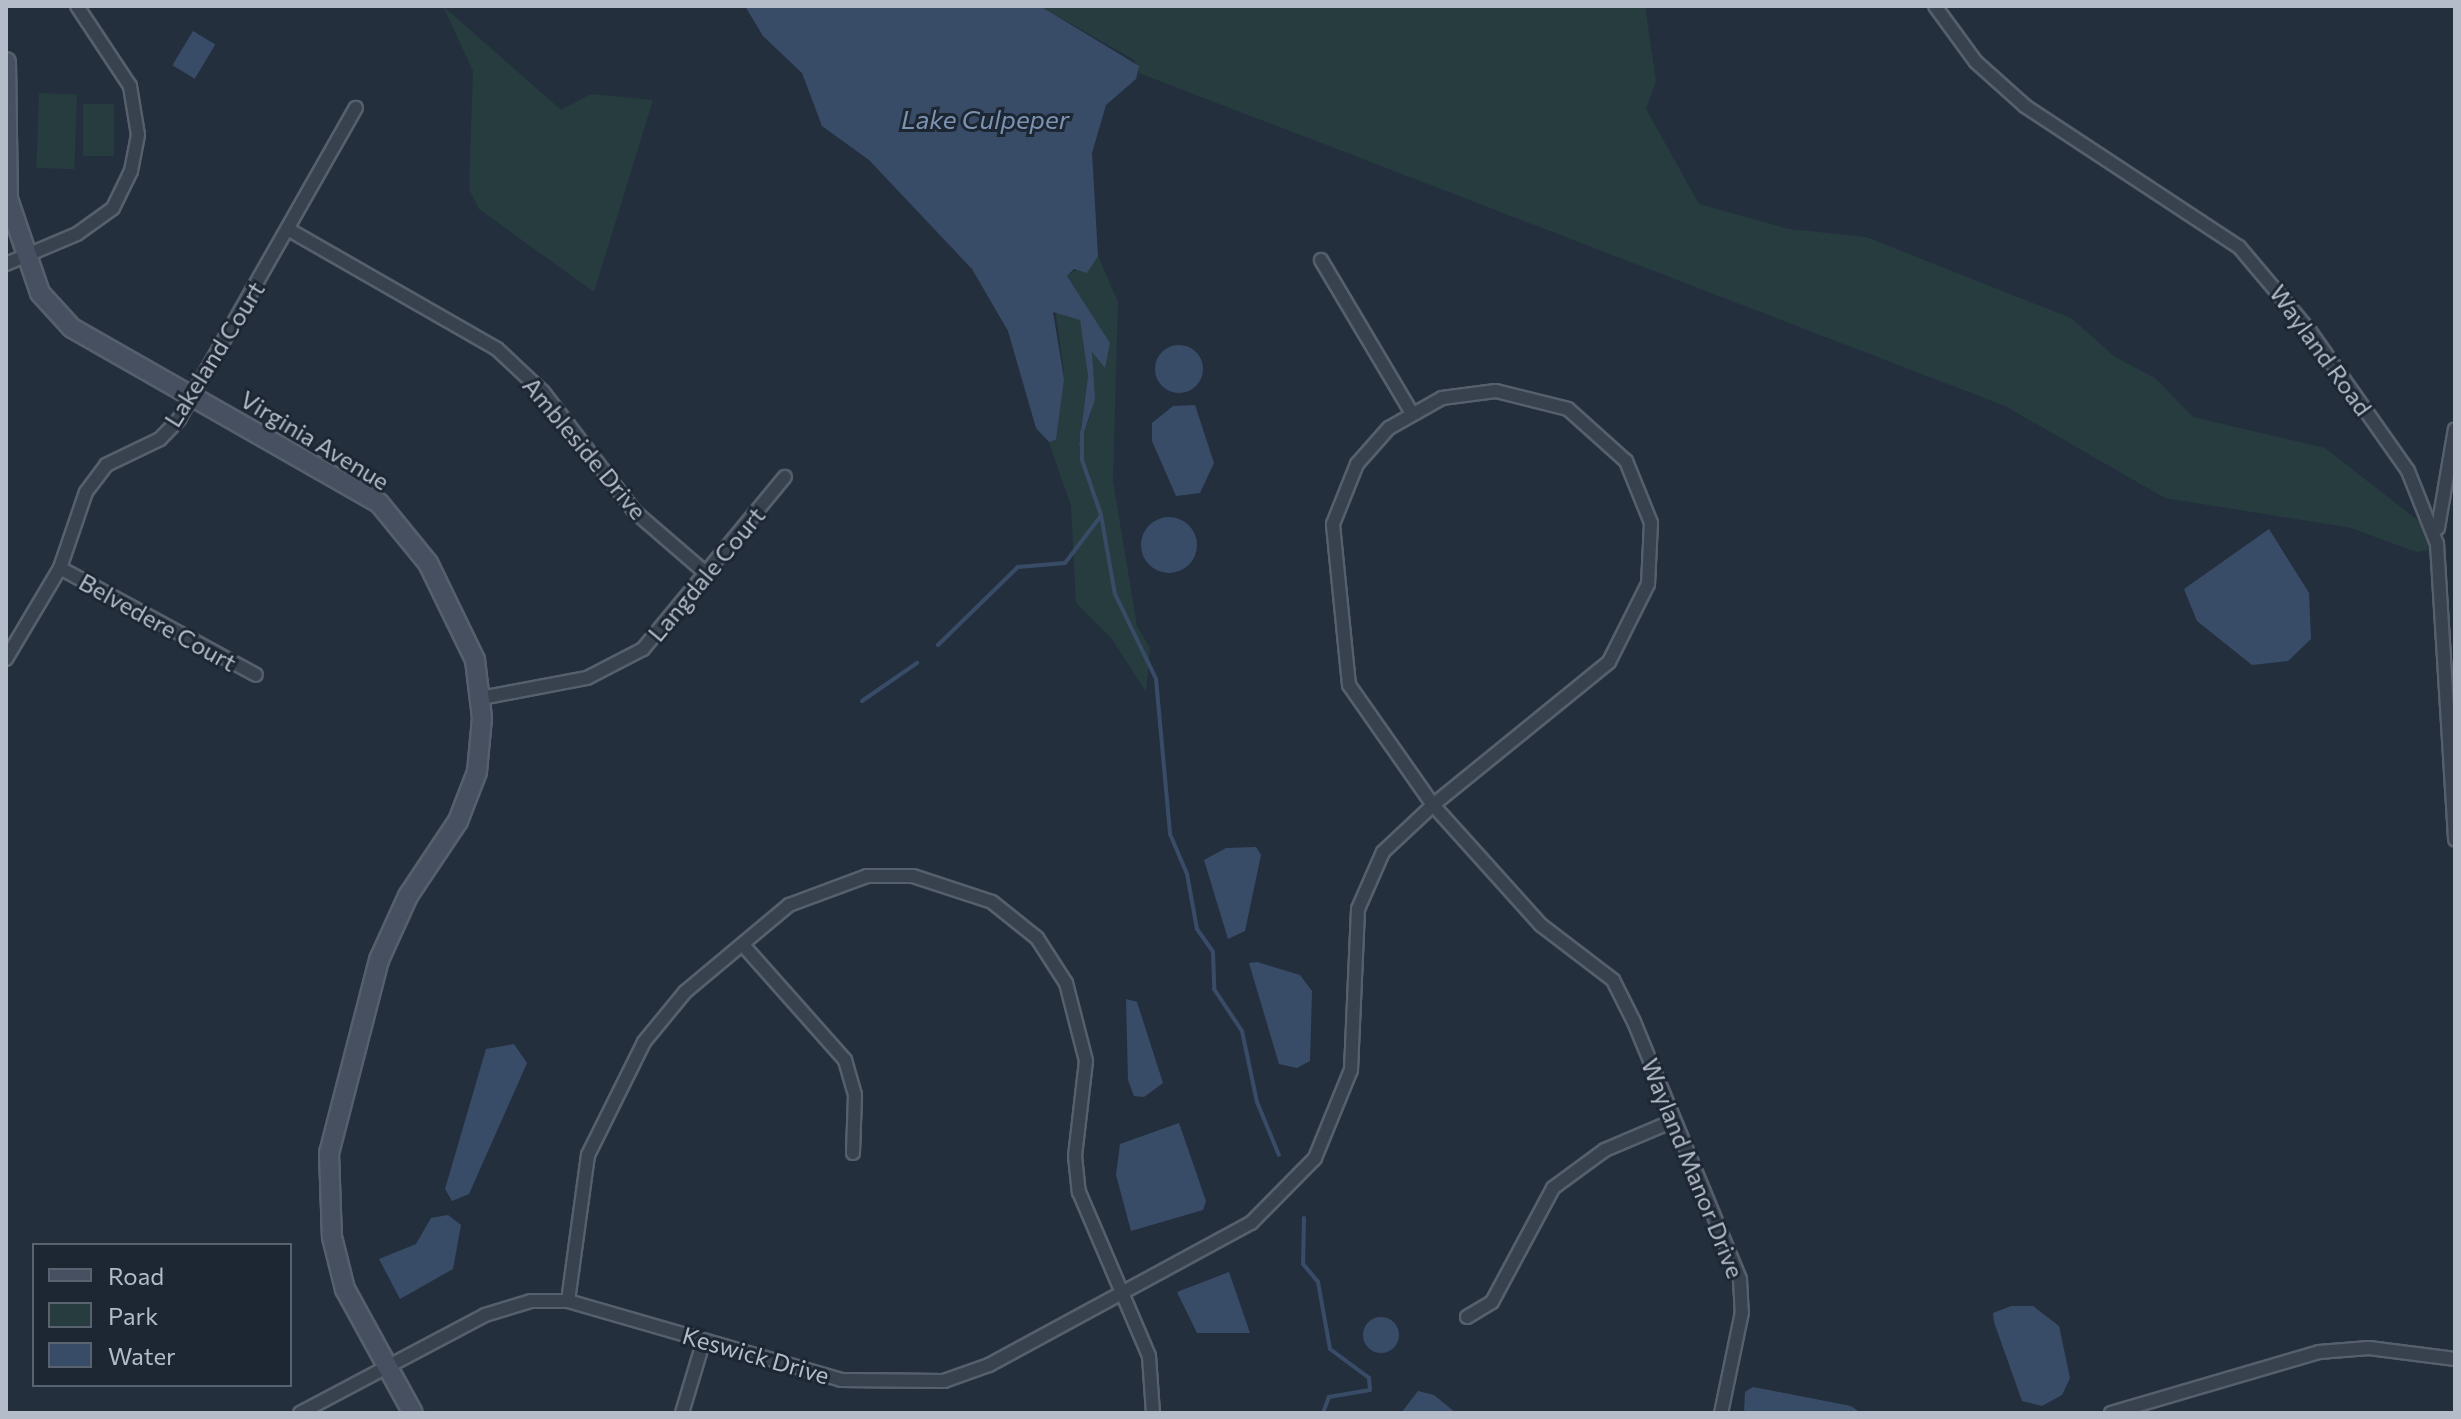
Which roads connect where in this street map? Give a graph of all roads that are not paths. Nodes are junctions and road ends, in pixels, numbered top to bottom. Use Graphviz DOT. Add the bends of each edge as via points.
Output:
graph roads {
  1 [pos="77,6"];
  2 [pos="1935,6"];
  3 [pos="6,62"];
  4 [pos="356,108"];
  5 [pos="291,231"];
  6 [pos="14,260"];
  7 [pos="1321,260"];
  8 [pos="190,395"];
  9 [pos="1412,413"];
  10 [pos="2455,429"];
  11 [pos="785,477"];
  12 [pos="2437,544"];
  13 [pos="60,568"];
  14 [pos="708,575"];
  15 [pos="6,659"];
  16 [pos="256,675"];
  17 [pos="481,698"];
  18 [pos="1433,805"];
  19 [pos="2455,839"];
  20 [pos="743,945"];
  21 [pos="1673,1121"];
  22 [pos="853,1153"];
  23 [pos="1120,1288"];
  24 [pos="568,1301"];
  25 [pos="1467,1317"];
  26 [pos="703,1343"];
  27 [pos="2455,1359"];
  28 [pos="387,1369"];
  29 [pos="300,1413"];
  30 [pos="413,1413"];
  31 [pos="682,1413"];
  32 [pos="1153,1413"];
  33 [pos="1721,1413"];
  34 [pos="2111,1413"];
  1 -- 6 [label="street" via="130,86 138,135 131,171 113,208 77,234"];
  2 -- 12 [label="street, Wayland Road" via="2000,85 2204,219 2260,267 2408,471"];
  3 -- 6 [label="street, Virginia Avenue"];
  4 -- 5 [label="street, Lakeland Court"];
  5 -- 8 [label="street, Lakeland Court"];
  5 -- 14 [label="street, Ambleside Drive" via="497,349 543,392 635,512"];
  6 -- 8 [label="street, Virginia Avenue" via="72,328"];
  7 -- 9 [label="street"];
  8 -- 13 [label="street, Lakeland Court" via="160,439 106,465 92,483"];
  8 -- 17 [label="street, Virginia Avenue" via="358,488 401,525 460,620"];
  9 -- 18 [label="street, Wayland Manor Drive" via="1371,445 1339,495 1332,568 1349,685"];
  9 -- 18 [label="street, Keswick Drive" via="1442,398 1496,391 1568,409 1626,461 1652,532 1640,609 1609,662"];
  10 -- 12 [label="street"];
  11 -- 14 [label="street, Langdale Court"];
  12 -- 19 [label="street, Wayland Road"];
  13 -- 15 [label="street, Lakeland Court"];
  13 -- 16 [label="street, Belvedere Court"];
  14 -- 17 [label="street, Langdale Court" via="643,649 587,678"];
  17 -- 28 [label="street, Virginia Avenue" via="481,746 469,797 379,960 329,1153 339,1269"];
  18 -- 21 [label="street, Wayland Manor Drive" via="1514,898 1613,980"];
  18 -- 23 [label="street, Keswick Drive" via="1383,852 1358,909 1351,1070 1315,1158 1251,1223"];
  20 -- 22 [label="street" via="845,1060 855,1095"];
  20 -- 23 [label="street" via="789,905 867,876 957,885 1037,938 1080,1019 1086,1061 1075,1156 1079,1192"];
  20 -- 24 [label="street" via="685,992 608,1104 588,1155"];
  21 -- 25 [label="street" via="1605,1150 1553,1188 1492,1302"];
  21 -- 33 [label="street, Wayland Manor Drive" via="1740,1279 1742,1312"];
  23 -- 26 [label="street, Keswick Drive" via="989,1365 944,1381 841,1380"];
  23 -- 32 [label="street" via="1149,1356"];
  24 -- 26 [label="street, Keswick Drive"];
  24 -- 28 [label="street, Keswick Drive" via="531,1301 485,1315"];
  26 -- 31 [label="street"];
  27 -- 34 [label="street" via="2369,1348 2319,1352"];
  28 -- 29 [label="street, Keswick Drive"];
  28 -- 30 [label="street, Virginia Avenue"];
}
